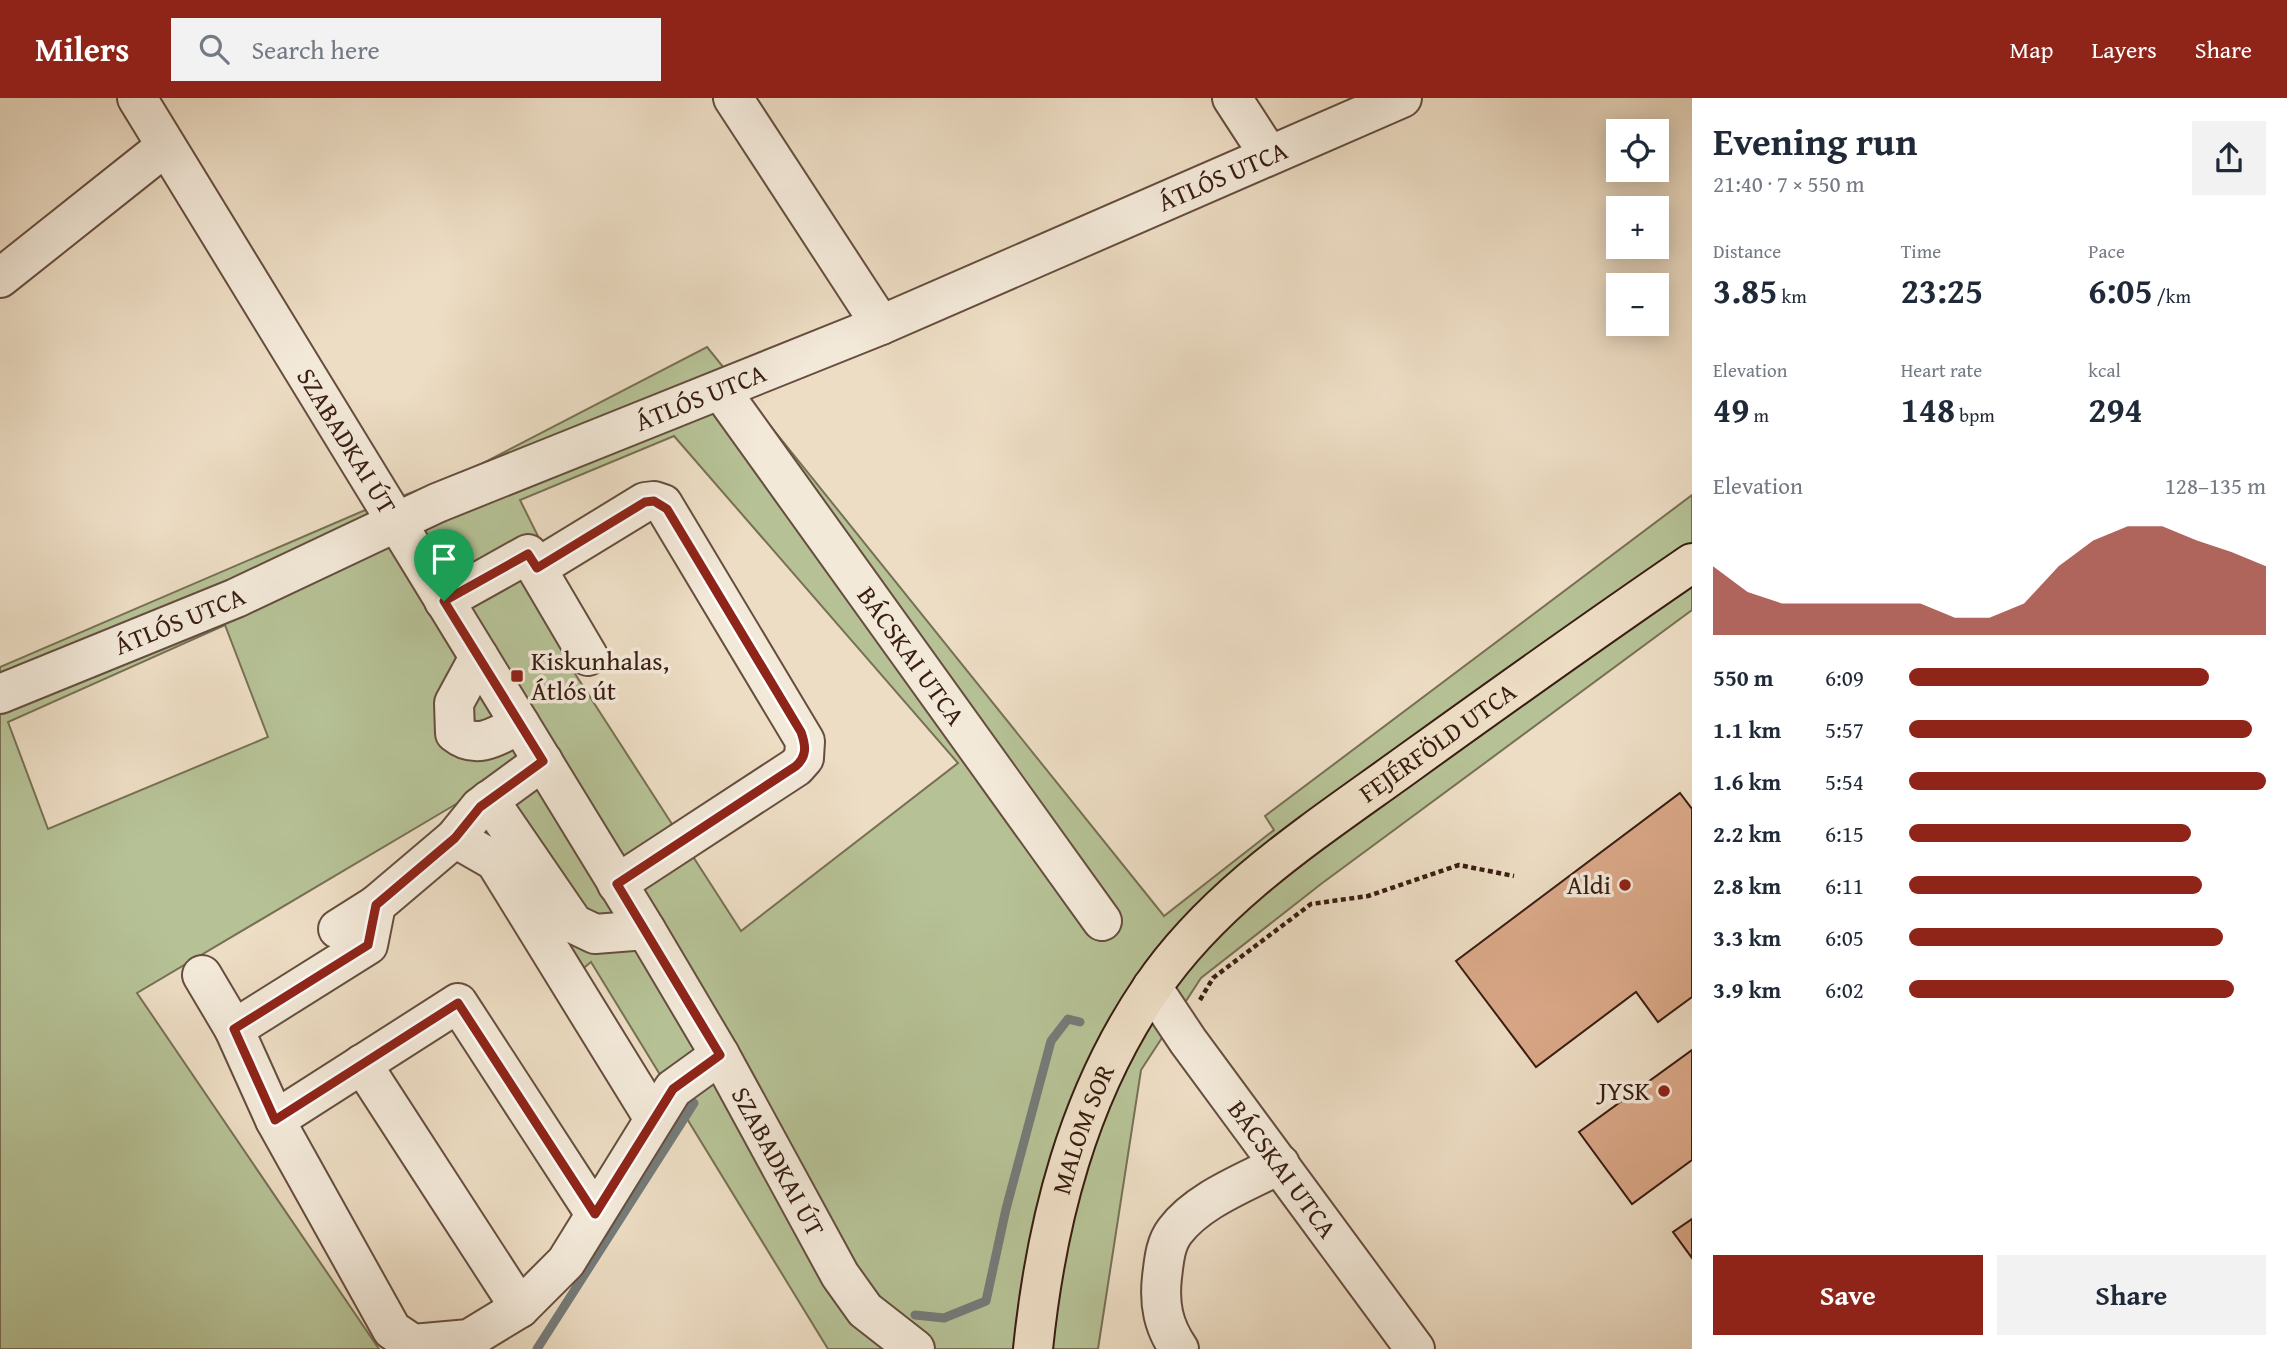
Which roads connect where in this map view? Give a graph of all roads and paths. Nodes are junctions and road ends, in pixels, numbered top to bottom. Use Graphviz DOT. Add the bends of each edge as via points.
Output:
graph roads {
  1 [pos="137,98"];
  2 [pos="733,98"];
  3 [pos="1232,98"];
  4 [pos="1402,98"];
  5 [pos="166,145"];
  6 [pos="1269,155"];
  7 [pos="0,278"];
  8 [pos="881,325"];
  9 [pos="721,391"];
  10 [pos="397,521"];
  11 [pos="1692,563"];
  12 [pos="537,568"];
  13 [pos="444,601"];
  14 [pos="588,656"];
  15 [pos="479,657"];
  16 [pos="0,694"];
  17 [pos="520,724"];
  18 [pos="543,761"];
  19 [pos="489,800"];
  20 [pos="455,838"];
  21 [pos="1514,876"];
  22 [pos="617,884"];
  23 [pos="376,905"];
  24 [pos="1102,921"];
  25 [pos="338,929"];
  26 [pos="646,930"];
  27 [pos="1195,935"];
  28 [pos="202,975"];
  29 [pos="1152,987"];
  30 [pos="234,1029"];
  31 [pos="1188,1041"];
  32 [pos="720,1055"];
  33 [pos="362,1064"];
  34 [pos="654,1119"];
  35 [pos="275,1120"];
  36 [pos="1280,1164"];
  37 [pos="595,1214"];
  38 [pos="520,1308"];
  39 [pos="906,1347"];
  40 [pos="1033,1349"];
  41 [pos="1179,1349"];
  42 [pos="1415,1349"];
  1 -- 5 [label="street, SZABADKAI ÚT"];
  2 -- 8 [label="street"];
  3 -- 6 [label="street"];
  4 -- 6 [label="street, ÁTLÓS UTCA"];
  5 -- 7 [label="street"];
  5 -- 10 [label="street, SZABADKAI ÚT"];
  6 -- 8 [label="street, ÁTLÓS UTCA"];
  8 -- 9 [label="street, ÁTLÓS UTCA"];
  9 -- 10 [label="street, ÁTLÓS UTCA"];
  9 -- 24 [label="street, BÁCSKAI UTCA"];
  10 -- 13 [label="street, SZABADKAI ÚT"];
  10 -- 16 [label="street, ÁTLÓS UTCA" via="236,598"];
  11 -- 27 [label="main road, FEJÉRFÖLD UTCA" via="1352,804 1239,892"];
  12 -- 13 [label="street" via="528,554"];
  12 -- 14 [label="street"];
  12 -- 22 [label="street" via="645,502 663,505 806,746 804,758 796,766"];
  13 -- 15 [label="street, SZABADKAI ÚT"];
  15 -- 17 [label="street, SZABADKAI ÚT"];
  15 -- 17 [label="street" via="454,703 455,733 464,741 476,742"];
  17 -- 18 [label="street, SZABADKAI ÚT"];
  18 -- 19 [label="street"];
  18 -- 22 [label="street, SZABADKAI ÚT"];
  19 -- 20 [label="street"];
  19 -- 26 [label="street" via="575,924 595,934"];
  20 -- 23 [label="street"];
  20 -- 34 [label="street" via="495,861"];
  21 -- 31 [label="path" via="1459,865 1368,896 1311,904 1213,978 1199,1000"];
  22 -- 26 [label="street, SZABADKAI ÚT"];
  23 -- 25 [label="street"];
  23 -- 30 [label="street" via="368,945"];
  26 -- 32 [label="street, SZABADKAI ÚT"];
  27 -- 29 [label="main road, MALOM SOR"];
  28 -- 30 [label="street"];
  29 -- 31 [label="street, BÁCSKAI UTCA"];
  29 -- 40 [label="main road, MALOM SOR" via="1111,1054 1066,1170 1049,1233"];
  30 -- 35 [label="street"];
  31 -- 36 [label="street, BÁCSKAI UTCA"];
  32 -- 34 [label="street" via="673,1089"];
  32 -- 39 [label="street, SZABADKAI ÚT" via="839,1275 865,1310"];
  33 -- 35 [label="street"];
  33 -- 37 [label="street" via="458,1003"];
  33 -- 38 [label="street"];
  34 -- 37 [label="street"];
  35 -- 38 [label="street" via="392,1330 413,1344 470,1339"];
  36 -- 41 [label="street" via="1194,1212 1175,1231 1167,1247 1160,1291 1162,1313"];
  36 -- 42 [label="street, BÁCSKAI UTCA"];
  37 -- 38 [label="street" via="566,1262"];
}
